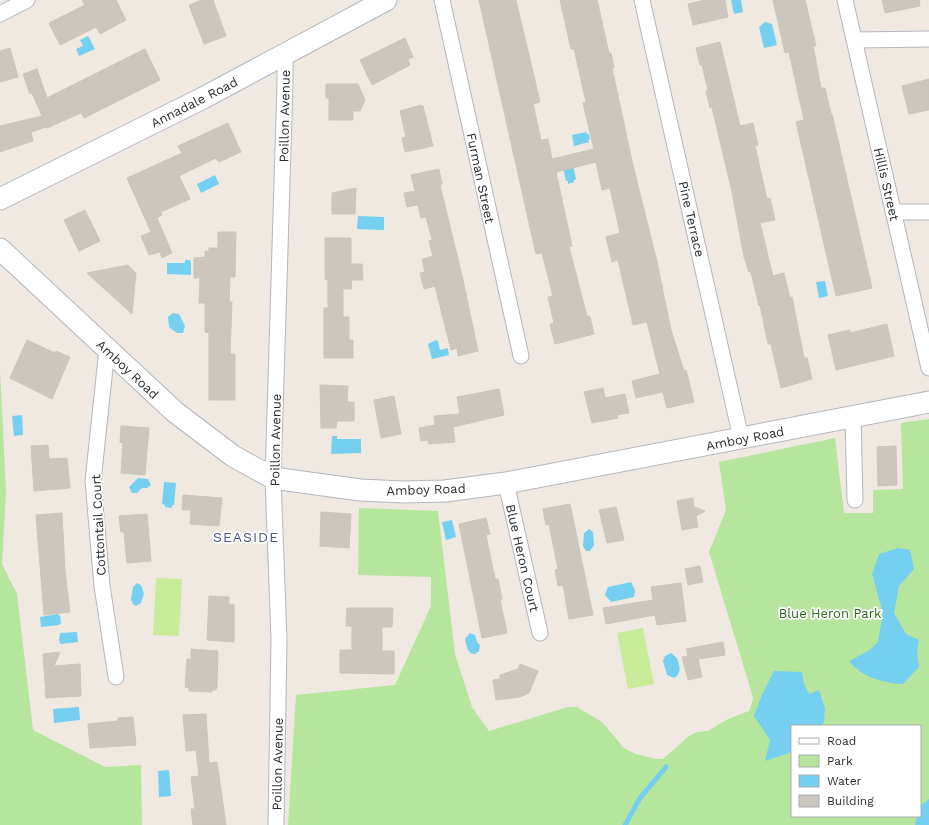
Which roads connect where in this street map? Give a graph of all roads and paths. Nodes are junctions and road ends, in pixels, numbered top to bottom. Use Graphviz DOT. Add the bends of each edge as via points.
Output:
graph roads {
  1 [pos="27,0"];
  2 [pos="386,0"];
  3 [pos="442,0"];
  4 [pos="642,0"];
  5 [pos="845,0"];
  6 [pos="0,14"];
  7 [pos="929,39"];
  8 [pos="855,40"];
  9 [pos="285,55"];
  10 [pos="0,199"];
  11 [pos="893,212"];
  12 [pos="929,212"];
  13 [pos="0,250"];
  14 [pos="107,349"];
  15 [pos="520,356"];
  16 [pos="929,368"];
  17 [pos="929,402"];
  18 [pos="853,417"];
  19 [pos="741,438"];
  20 [pos="273,478"];
  21 [pos="506,483"];
  22 [pos="855,500"];
  23 [pos="540,633"];
  24 [pos="116,677"];
  25 [pos="276,825"];
  1 -- 6 [label="street"];
  2 -- 9 [label="main road, Annadale Road"];
  3 -- 15 [label="street, Furman Street"];
  4 -- 19 [label="street, Pine Terrace"];
  5 -- 8 [label="street, Hillis Street"];
  7 -- 8 [label="street"];
  8 -- 11 [label="street, Hillis Street"];
  9 -- 10 [label="main road, Annadale Road"];
  9 -- 20 [label="street, Poillon Avenue"];
  11 -- 12 [label="street"];
  11 -- 16 [label="street, Hillis Street"];
  13 -- 14 [label="main road, Amboy Road"];
  14 -- 20 [label="main road, Amboy Road" via="194,428 233,456"];
  14 -- 24 [label="street, Cottontail Court" via="93,481 102,586"];
  17 -- 18 [label="main road, Amboy Road"];
  18 -- 19 [label="main road, Amboy Road"];
  18 -- 22 [label="street"];
  19 -- 21 [label="main road, Amboy Road"];
  20 -- 21 [label="main road, Amboy Road" via="360,490 403,492 445,491"];
  20 -- 25 [label="street, Poillon Avenue" via="279,640"];
  21 -- 23 [label="street, Blue Heron Court"];
}
